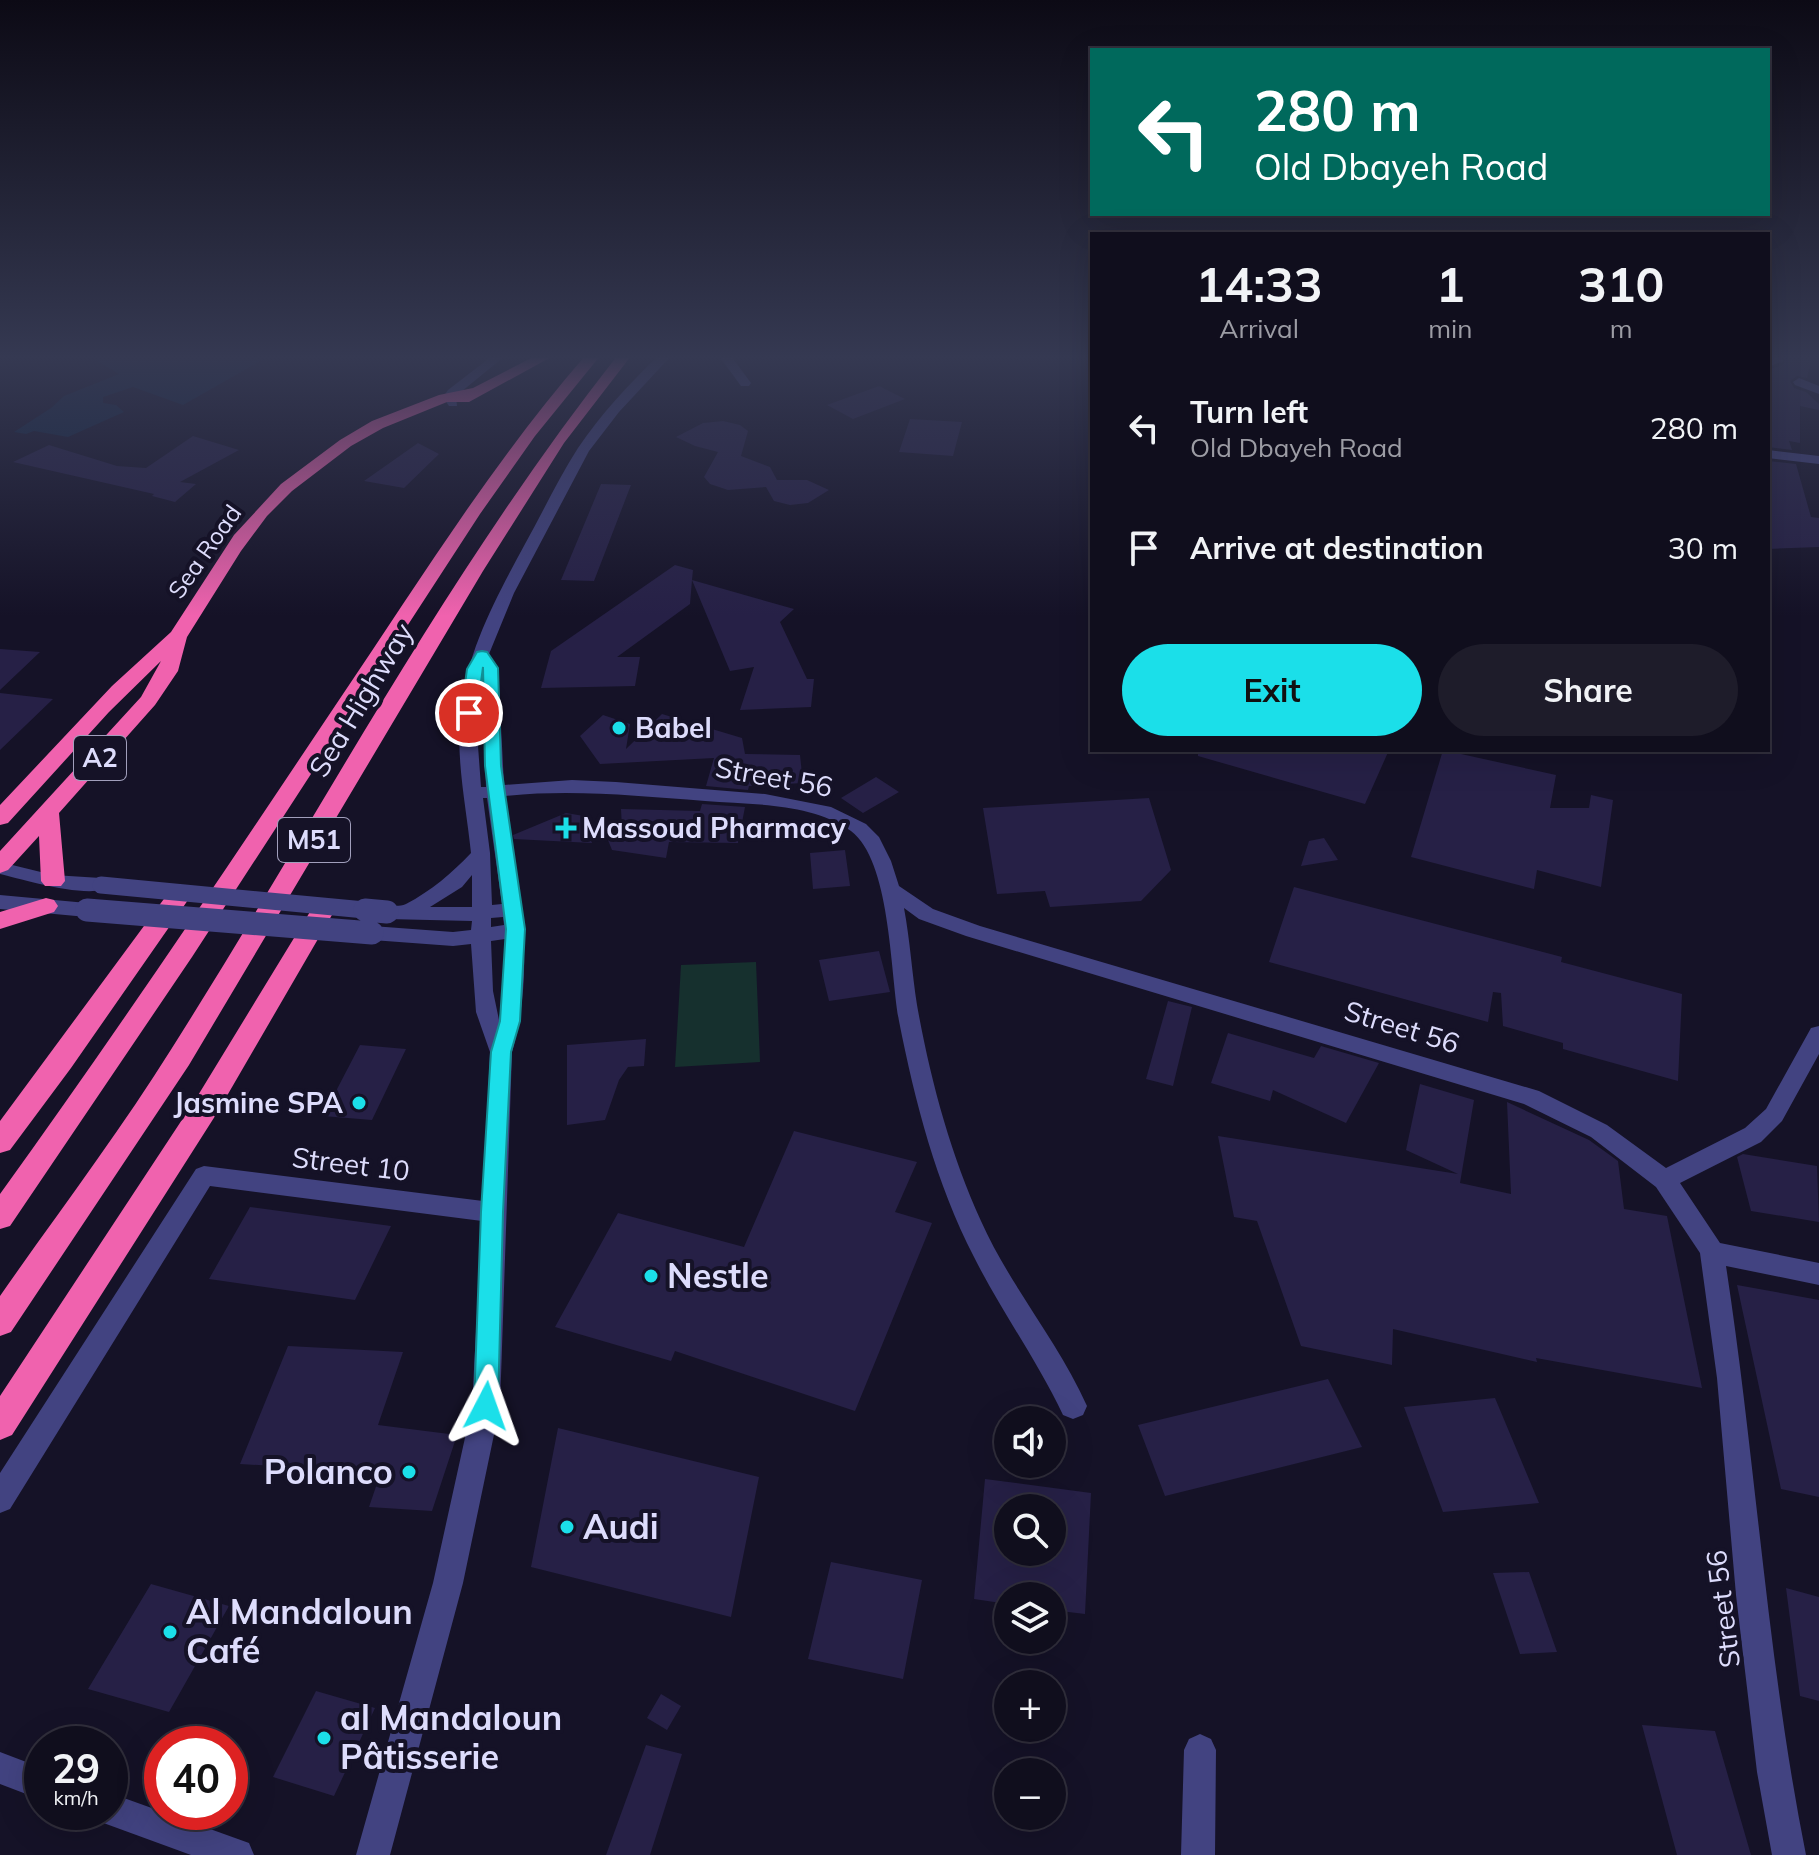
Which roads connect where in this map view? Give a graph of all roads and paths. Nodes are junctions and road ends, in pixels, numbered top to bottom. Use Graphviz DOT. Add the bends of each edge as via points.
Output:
graph roads {
  1 [pos="349,443"];
  2 [pos="524,443"];
  3 [pos="557,443"];
  4 [pos="590,443"];
  5 [pos="1770,454"];
  6 [pos="1819,460"];
  7 [pos="178,637"];
  8 [pos="482,655"];
  9 [pos="114,698"];
  10 [pos="148,701"];
  11 [pos="496,791"];
  12 [pos="471,794"];
  13 [pos="49,815"];
  14 [pos="0,818"];
  15 [pos="481,853"];
  16 [pos="0,867"];
  17 [pos="53,881"];
  18 [pos="889,888"];
  19 [pos="180,894"];
  20 [pos="0,902"];
  21 [pos="46,906"];
  22 [pos="514,909"];
  23 [pos="482,912"];
  24 [pos="396,913"];
  25 [pos="164,918"];
  26 [pos="318,918"];
  27 [pos="0,921"];
  28 [pos="515,931"];
  29 [pos="483,936"];
  30 [pos="1819,1034"];
  31 [pos="501,1052"];
  32 [pos="0,1142"];
  33 [pos="1664,1180"];
  34 [pos="492,1212"];
  35 [pos="0,1217"];
  36 [pos="1712,1252"];
  37 [pos="1819,1274"];
  38 [pos="0,1322"];
  39 [pos="1073,1406"];
  40 [pos="0,1424"];
  41 [pos="0,1499"];
  42 [pos="1200,1750"];
  43 [pos="0,1768"];
  44 [pos="24,1777"];
  45 [pos="128,1816"];
  46 [pos="237,1855"];
  47 [pos="373,1855"];
  48 [pos="1198,1855"];
  49 [pos="1789,1855"];
  1 -- 7 [label="highway, Sea Road / A2" via="289,489 241,538"];
  2 -- 35 [label="highway, Sea Highway / M51" via="447,550 104,1072"];
  3 -- 38 [label="highway, Sea Highway / M51" via="180,1058"];
  4 -- 8 [label="street" via="493,622"];
  5 -- 6 [label="street"];
  7 -- 9 [label="highway, Sea Road / A2"];
  7 -- 10 [label="highway, Sea Road / A2" via="168,671"];
  8 -- 11 [label="street" via="490,668"];
  8 -- 12 [label="street" via="474,669 469,713"];
  9 -- 10 [label="highway"];
  9 -- 14 [label="highway, Sea Road / A2"];
  10 -- 13 [label="highway, Sea Road / A2"];
  11 -- 12 [label="street, Street 56"];
  11 -- 18 [label="street, Street 56" via="585,786 750,799 830,814 861,829 879,852"];
  11 -- 22 [label="street"];
  12 -- 15 [label="street"];
  13 -- 16 [label="highway, Sea Road / A2"];
  13 -- 17 [label="highway"];
  15 -- 23 [label="street"];
  15 -- 24 [label="street" via="455,882"];
  16 -- 17 [label="street"];
  17 -- 19 [label="street, bridge"];
  18 -- 33 [label="street, Street 56" via="926,914 973,931 1531,1097 1606,1136"];
  18 -- 39 [label="street" via="907,1005 959,1196 990,1265"];
  19 -- 25 [label="highway"];
  19 -- 26 [label="street, bridge"];
  20 -- 21 [label="street"];
  21 -- 25 [label="street, bridge"];
  21 -- 27 [label="highway"];
  22 -- 23 [label="street"];
  22 -- 28 [label="street"];
  23 -- 24 [label="street"];
  23 -- 29 [label="street"];
  24 -- 26 [label="street, bridge"];
  25 -- 26 [label="street, bridge"];
  25 -- 32 [label="highway"];
  26 -- 29 [label="street, bridge" via="372,933"];
  26 -- 40 [label="highway" via="207,1105"];
  28 -- 29 [label="street"];
  28 -- 31 [label="street" via="510,1021"];
  29 -- 31 [label="street" via="487,1020"];
  30 -- 33 [label="street" via="1774,1115 1753,1135"];
  31 -- 34 [label="street"];
  33 -- 36 [label="street, Street 56"];
  34 -- 41 [label="street, Street 10" via="204,1176"];
  34 -- 47 [label="street" via="486,1406 448,1583"];
  36 -- 37 [label="street"];
  36 -- 49 [label="street, Street 56" via="1771,1757"];
  42 -- 48 [label="street"];
  43 -- 44 [label="street"];
  45 -- 46 [label="street"];
}
